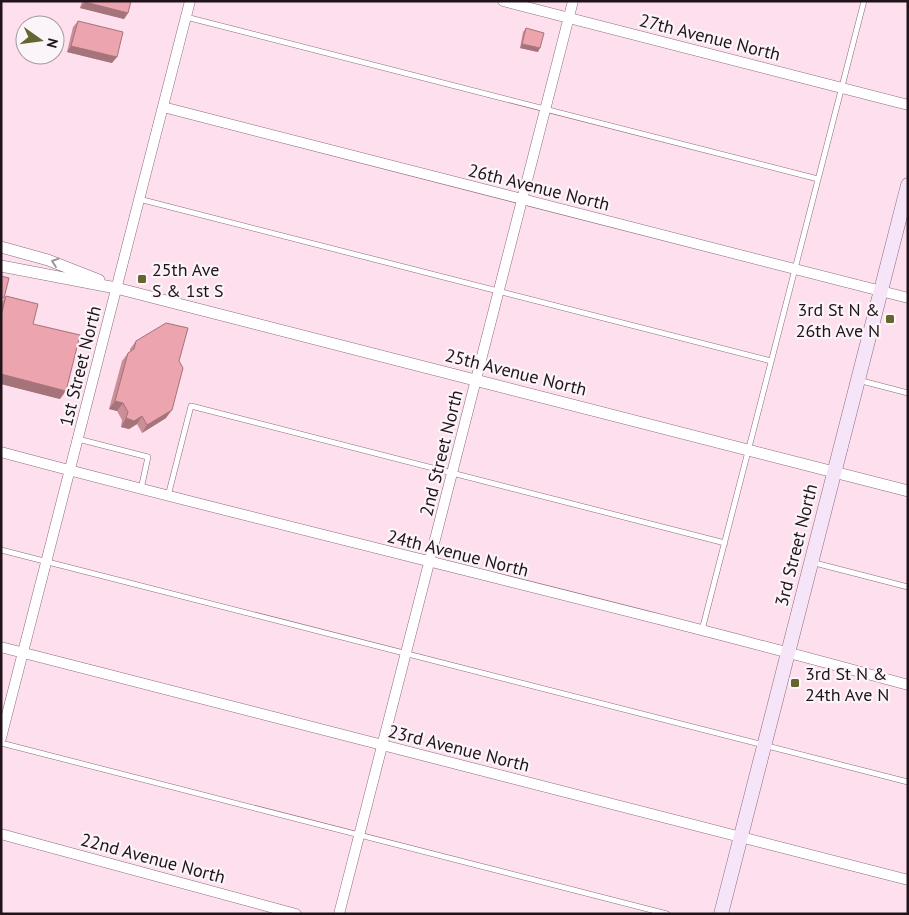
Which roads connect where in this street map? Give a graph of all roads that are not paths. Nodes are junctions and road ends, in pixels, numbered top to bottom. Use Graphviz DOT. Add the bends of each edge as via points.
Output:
graph roads {
  1 [pos="190,1"];
  2 [pos="504,1"];
  3 [pos="573,1"];
  4 [pos="864,1"];
  5 [pos="186,17"];
  6 [pos="569,18"];
  7 [pos="842,88"];
  8 [pos="908,105"];
  9 [pos="163,107"];
  10 [pos="546,109"];
  11 [pos="818,179"];
  12 [pos="908,185"];
  13 [pos="139,199"];
  14 [pos="522,199"];
  15 [pos="906,201"];
  16 [pos="1,247"];
  17 [pos="1,266"];
  18 [pos="795,269"];
  19 [pos="116,288"];
  20 [pos="880,291"];
  21 [pos="499,292"];
  22 [pos="908,298"];
  23 [pos="771,362"];
  24 [pos="476,380"];
  25 [pos="858,380"];
  26 [pos="908,393"];
  27 [pos="78,439"];
  28 [pos="749,450"];
  29 [pos="1,452"];
  30 [pos="70,471"];
  31 [pos="834,472"];
  32 [pos="452,473"];
  33 [pos="141,489"];
  34 [pos="908,490"];
  35 [pos="168,496"];
  36 [pos="725,543"];
  37 [pos="1,550"];
  38 [pos="47,561"];
  39 [pos="429,562"];
  40 [pos="811,562"];
  41 [pos="908,587"];
  42 [pos="702,630"];
  43 [pos="1,647"];
  44 [pos="788,652"];
  45 [pos="23,653"];
  46 [pos="406,653"];
  47 [pos="908,685"];
  48 [pos="1,738"];
  49 [pos="1,743"];
  50 [pos="383,745"];
  51 [pos="764,745"];
  52 [pos="908,782"];
  53 [pos="1,834"];
  54 [pos="360,835"];
  55 [pos="741,837"];
  56 [pos="908,880"];
  57 [pos="296,914"];
  58 [pos="339,914"];
  59 [pos="668,914"];
  60 [pos="721,914"];
  1 -- 5 [label="street, 1st Street North"];
  2 -- 6 [label="street, 27th Avenue North"];
  3 -- 6 [label="street, 2nd Street North"];
  4 -- 7 [label="lane"];
  5 -- 9 [label="street, 1st Street North"];
  5 -- 10 [label="lane"];
  6 -- 7 [label="street, 27th Avenue North"];
  6 -- 10 [label="street, 2nd Street North"];
  7 -- 8 [label="street, 27th Avenue North"];
  7 -- 11 [label="lane"];
  9 -- 13 [label="street, 1st Street North"];
  9 -- 14 [label="street, 26th Avenue North"];
  10 -- 11 [label="lane"];
  10 -- 14 [label="street, 2nd Street North"];
  11 -- 18 [label="lane"];
  12 -- 15 [label="main road, 3rd Street North"];
  13 -- 19 [label="street, 1st Street North"];
  13 -- 21 [label="lane"];
  14 -- 18 [label="street, 26th Avenue North"];
  14 -- 21 [label="street, 2nd Street North"];
  15 -- 20 [label="main road, 3rd Street North"];
  19 -- 16 [label="street, 25th Avenue North, one-way" via="69,267"];
  17 -- 19 [label="street, 25th Avenue North"];
  18 -- 20 [label="street, 26th Avenue North"];
  18 -- 23 [label="lane"];
  19 -- 24 [label="street, 25th Avenue North"];
  19 -- 27 [label="street, 1st Street North"];
  20 -- 22 [label="street, 26th Avenue North"];
  20 -- 25 [label="main road, 3rd Street North"];
  21 -- 23 [label="lane"];
  21 -- 24 [label="street, 2nd Street North"];
  23 -- 28 [label="lane"];
  24 -- 28 [label="street, 25th Avenue North"];
  24 -- 32 [label="street, 2nd Street North"];
  25 -- 26 [label="lane"];
  25 -- 31 [label="main road, 3rd Street North"];
  27 -- 30 [label="street, 1st Street North"];
  27 -- 33 [label="lane" via="148,457"];
  28 -- 31 [label="street, 25th Avenue North"];
  28 -- 36 [label="lane"];
  29 -- 30 [label="street, 24th Avenue North"];
  30 -- 33 [label="street, 24th Avenue North"];
  30 -- 38 [label="street, 1st Street North"];
  31 -- 34 [label="street, 25th Avenue North"];
  31 -- 40 [label="main road, 3rd Street North"];
  32 -- 35 [label="lane" via="191,406"];
  32 -- 36 [label="lane"];
  32 -- 39 [label="street, 2nd Street North"];
  33 -- 35 [label="street, 24th Avenue North"];
  35 -- 39 [label="street, 24th Avenue North"];
  36 -- 42 [label="lane"];
  37 -- 38 [label="lane"];
  38 -- 45 [label="street, 1st Street North"];
  38 -- 46 [label="lane"];
  39 -- 42 [label="street, 24th Avenue North"];
  39 -- 46 [label="street, 2nd Street North"];
  40 -- 41 [label="lane"];
  40 -- 44 [label="main road, 3rd Street North"];
  42 -- 44 [label="street, 24th Avenue North"];
  43 -- 45 [label="street, 23rd Avenue North"];
  44 -- 47 [label="street, 24th Avenue North"];
  44 -- 51 [label="main road, 3rd Street North"];
  45 -- 48 [label="street, 1st Street North"];
  45 -- 50 [label="street, 23rd Avenue North"];
  46 -- 50 [label="street, 2nd Street North"];
  46 -- 51 [label="lane"];
  49 -- 54 [label="lane"];
  50 -- 54 [label="street, 2nd Street North"];
  50 -- 55 [label="street, 23rd Avenue North"];
  51 -- 52 [label="lane"];
  51 -- 55 [label="main road, 3rd Street North"];
  53 -- 57 [label="street, 22nd Avenue North"];
  54 -- 58 [label="street, 2nd Street North"];
  54 -- 59 [label="lane"];
  55 -- 56 [label="street, 23rd Avenue North"];
  55 -- 60 [label="main road, 3rd Street North"];
}
